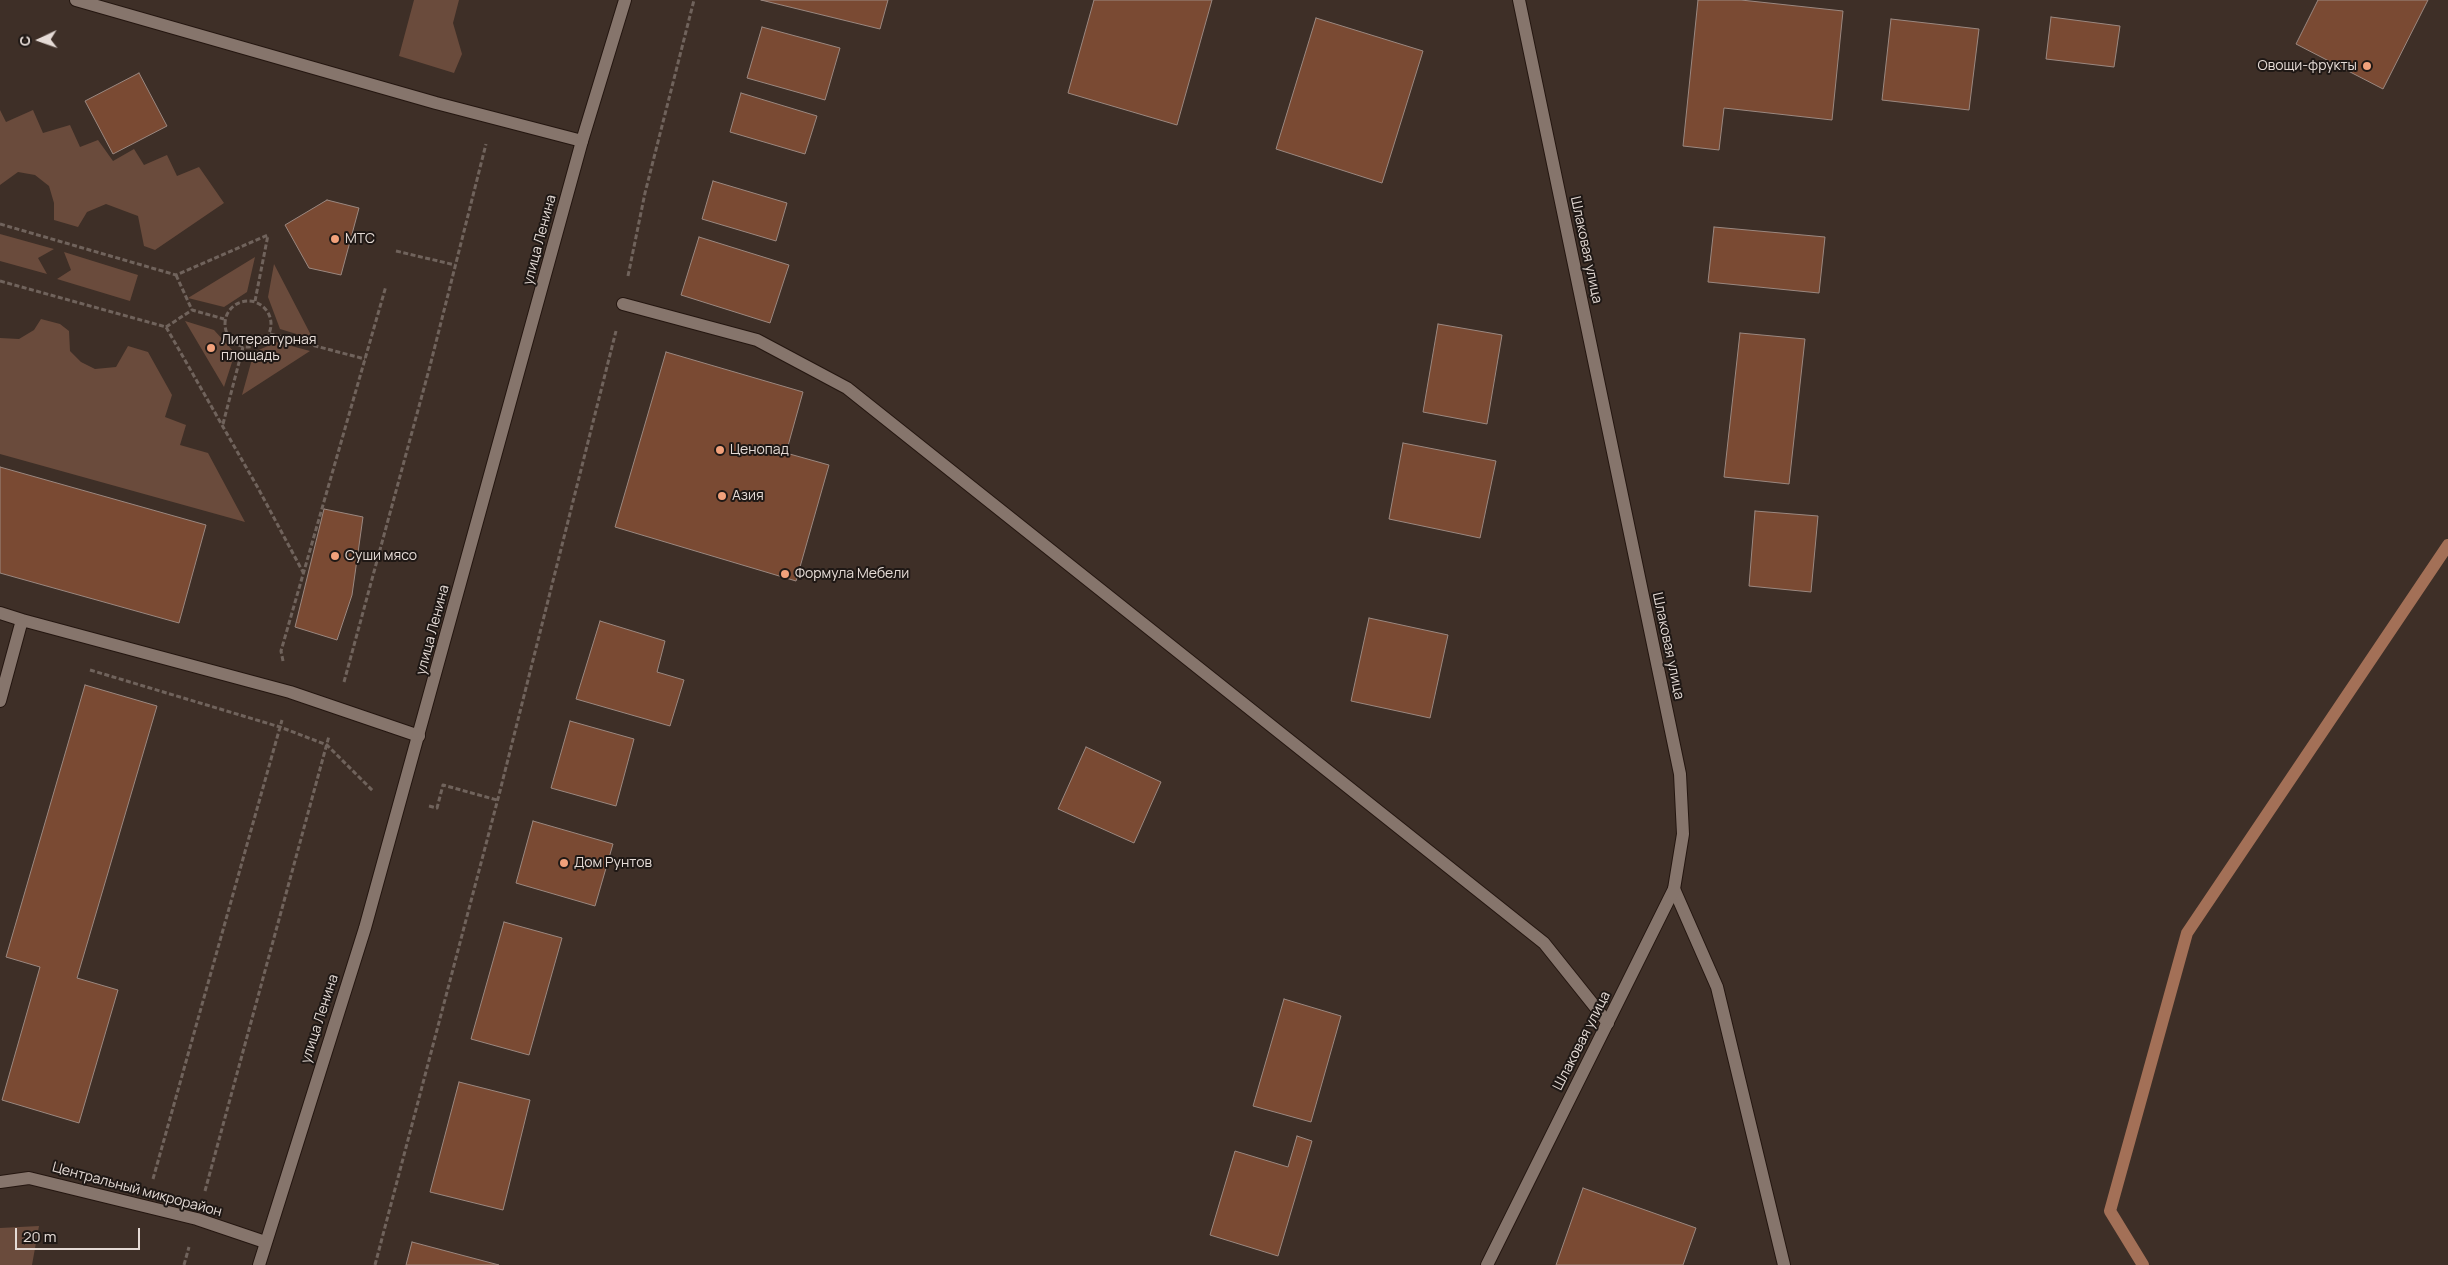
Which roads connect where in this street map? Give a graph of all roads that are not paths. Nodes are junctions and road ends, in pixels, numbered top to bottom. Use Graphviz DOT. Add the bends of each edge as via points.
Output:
graph roads {
  1 [pos="76,0"];
  2 [pos="625,0"];
  3 [pos="1519,0"];
  4 [pos="582,141"];
  5 [pos="623,304"];
  6 [pos="0,613"];
  7 [pos="22,620"];
  8 [pos="0,701"];
  9 [pos="419,736"];
  10 [pos="1674,889"];
  11 [pos="1608,1022"];
  12 [pos="0,1182"];
  13 [pos="265,1242"];
  14 [pos="258,1265"];
  15 [pos="1486,1265"];
  16 [pos="1784,1265"];
  1 -- 4 [label="main road" via="436,103"];
  2 -- 4 [label="main road, улица Ленина"];
  3 -- 10 [label="main road, Шлаковая улица" via="1680,774 1683,834"];
  4 -- 9 [label="main road, улица Ленина"];
  5 -- 11 [label="main road" via="757,340 847,388 1544,944"];
  6 -- 7 [label="main road"];
  7 -- 8 [label="main road"];
  7 -- 9 [label="main road" via="290,692"];
  9 -- 13 [label="main road, улица Ленина" via="365,928"];
  10 -- 11 [label="main road, Шлаковая улица"];
  10 -- 16 [label="main road" via="1717,987"];
  11 -- 15 [label="main road, Шлаковая улица"];
  12 -- 13 [label="main road, Центральный микрорайон" via="29,1178 146,1206"];
  13 -- 14 [label="main road, улица Ленина"];
}
